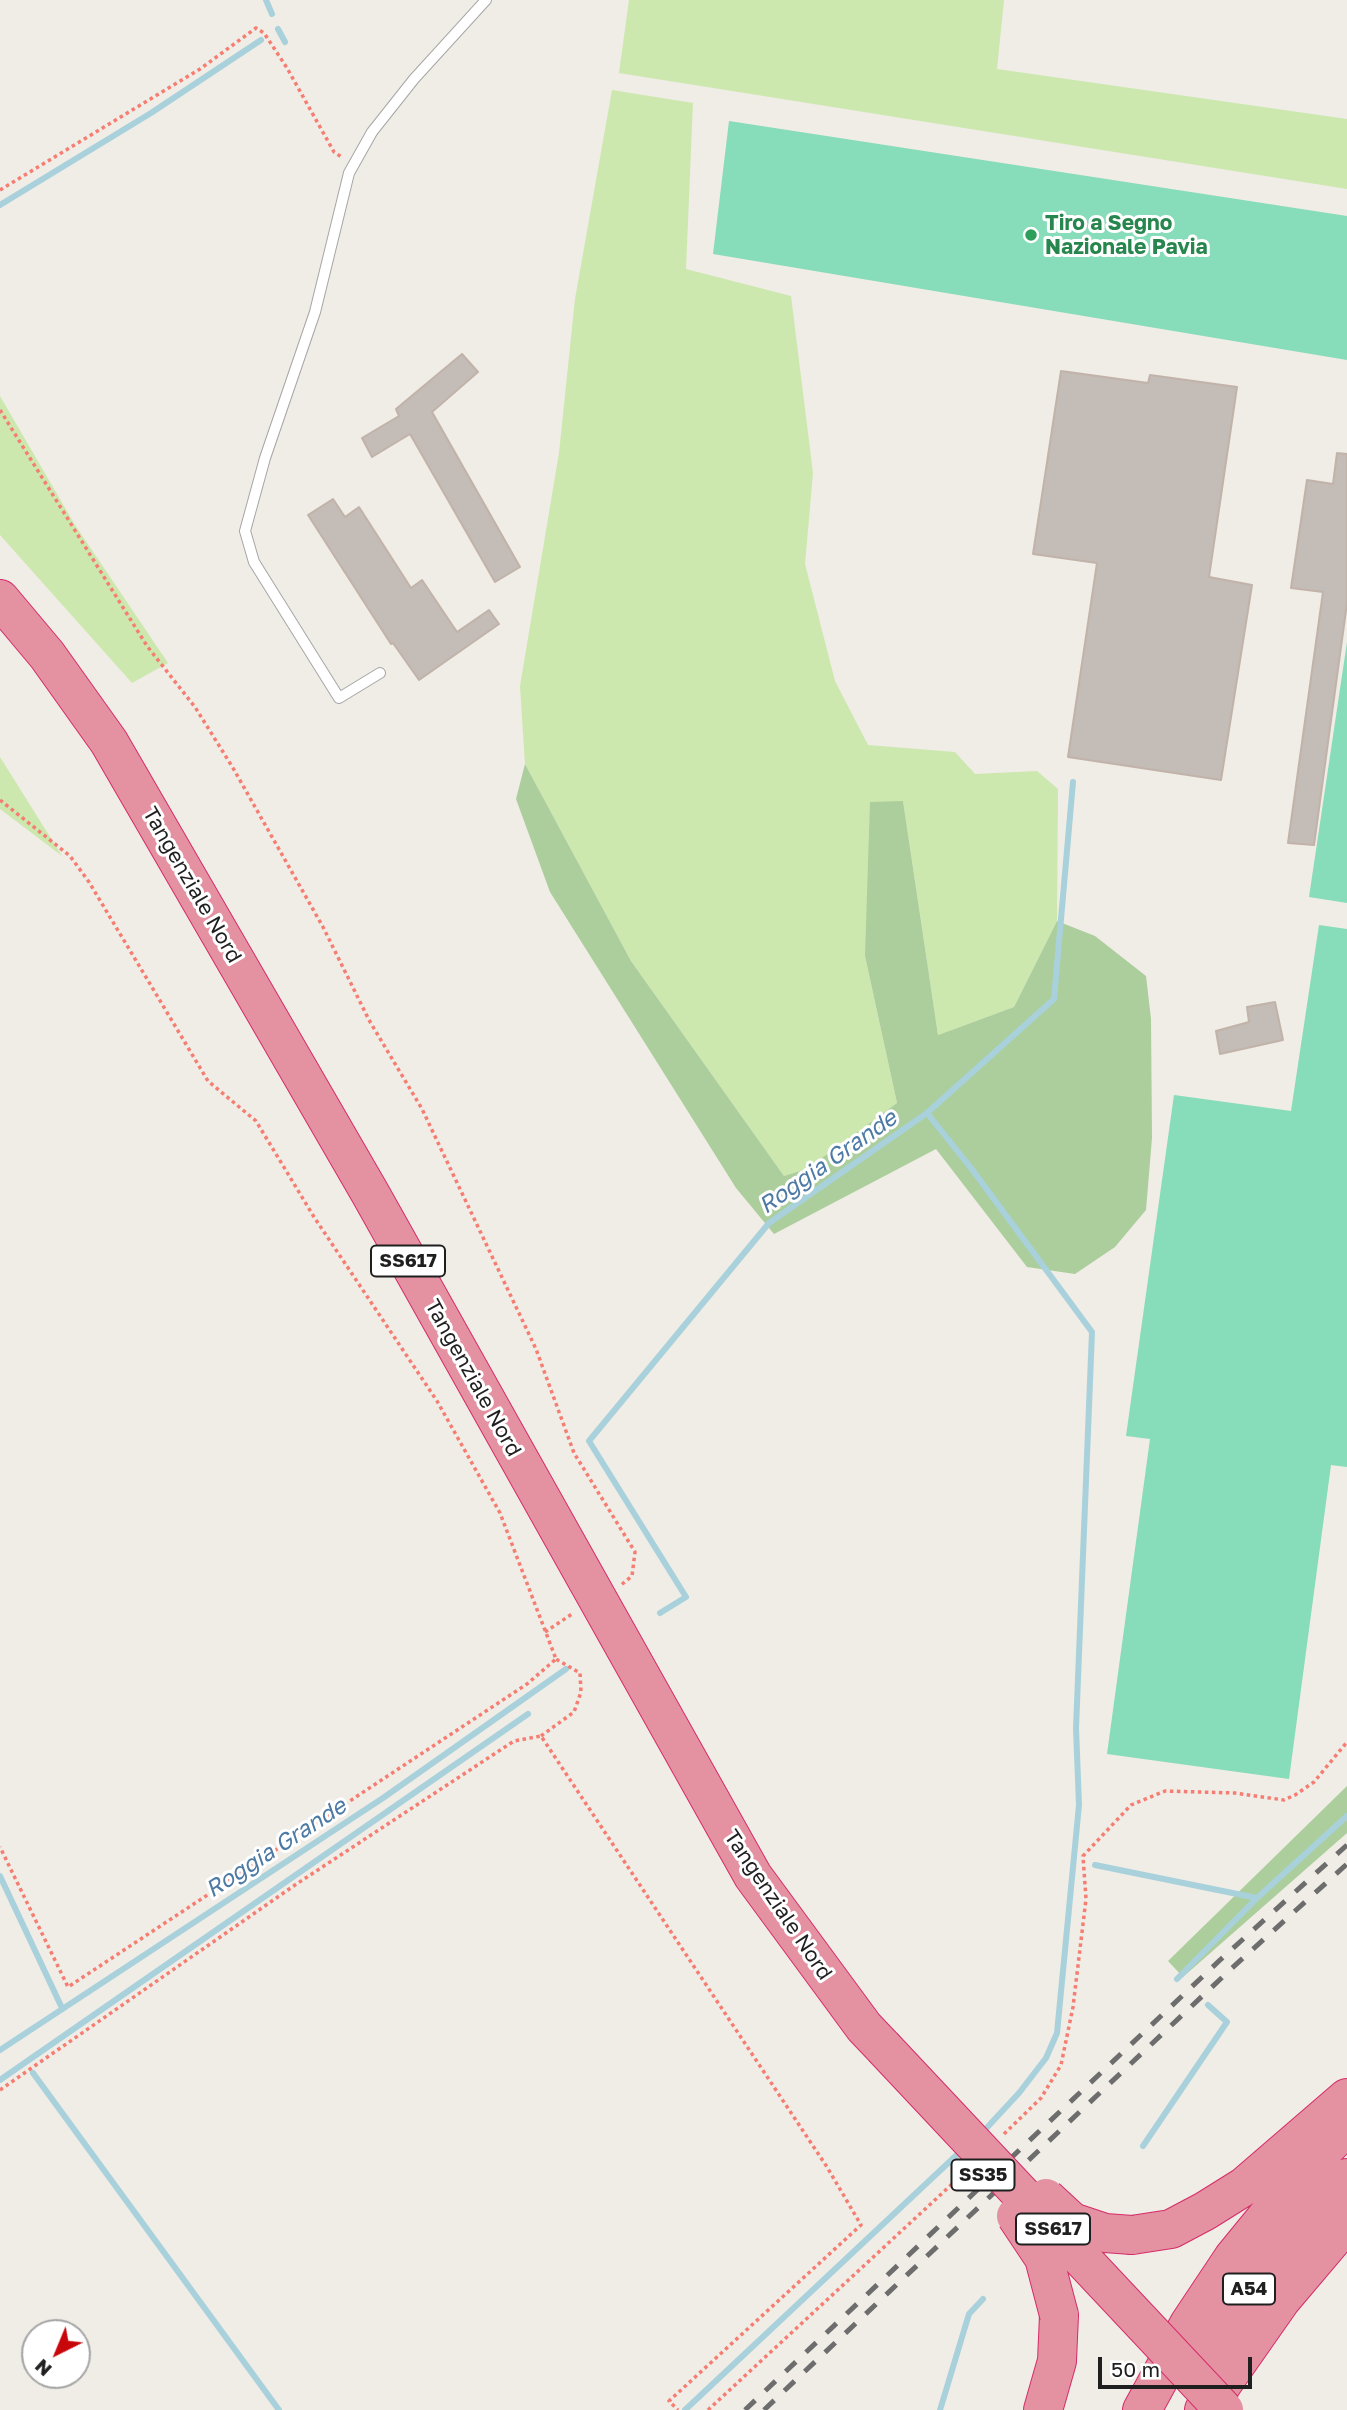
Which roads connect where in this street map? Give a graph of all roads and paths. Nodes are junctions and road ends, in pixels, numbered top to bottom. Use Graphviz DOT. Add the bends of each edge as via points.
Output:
graph roads {
  1 [pos="486,0"];
  2 [pos="353,165"];
  3 [pos="0,190"];
  4 [pos="0,411"];
  5 [pos="0,599"];
  6 [pos="380,673"];
  7 [pos="0,800"];
  8 [pos="614,1591"];
  9 [pos="574,1613"];
  10 [pos="545,1632"];
  11 [pos="556,1659"];
  12 [pos="541,1736"];
  13 [pos="1347,1742"];
  14 [pos="0,1847"];
  15 [pos="873,2037"];
  16 [pos="0,2090"];
  17 [pos="1347,2098"];
  18 [pos="1347,2127"];
  19 [pos="995,2143"];
  20 [pos="967,2170"];
  21 [pos="1347,2178"];
  22 [pos="1342,2231"];
  23 [pos="678,2410"];
  24 [pos="708,2410"];
  25 [pos="1043,2410"];
  26 [pos="1142,2410"];
  27 [pos="1162,2410"];
  28 [pos="1204,2410"];
  29 [pos="1224,2410"];
  1 -- 2 [label="lane" via="414,79 372,132"];
  2 -- 3 [label="path" via="334,152 287,68 256,27 200,69"];
  2 -- 6 [label="lane" via="315,312 245,531 254,562 339,698"];
  4 -- 8 [label="path" via="147,646 195,707 233,768 422,1109 536,1349 574,1453 635,1552 632,1576"];
  5 -- 15 [label="highway, Tangenziale Nord / SS617" via="109,742 370,1193 753,1876"];
  7 -- 10 [label="path" via="70,856 208,1081 256,1121 450,1423 500,1513"];
  9 -- 10 [label="path"];
  10 -- 11 [label="path"];
  11 -- 12 [label="path" via="580,1673 581,1692 574,1713"];
  11 -- 14 [label="path" via="527,1684 414,1760 68,1987"];
  12 -- 16 [label="path" via="514,1741 295,1885"];
  12 -- 23 [label="path" via="861,2225 669,2401"];
  13 -- 19 [label="path" via="1314,1782 1284,1800 1165,1791 1131,1805 1083,1856 1086,1899 1061,2065 1041,2098"];
  15 -- 17 [label="highway, bridge" via="1072,2222 1105,2233 1132,2235 1171,2228 1205,2211 1245,2186"];
  15 -- 25 [label="highway, SS35, bridge" via="1022,2223 1044,2258 1059,2315 1057,2361"];
  15 -- 29 [label="highway, SS617, bridge"];
  18 -- 26 [label="highway" via="1314,2159 1233,2258 1189,2324"];
  20 -- 24 [label="path"];
  21 -- 27 [label="highway, A54" via="1311,2212 1223,2323"];
  22 -- 28 [label="highway, A54" via="1281,2300"];
}
